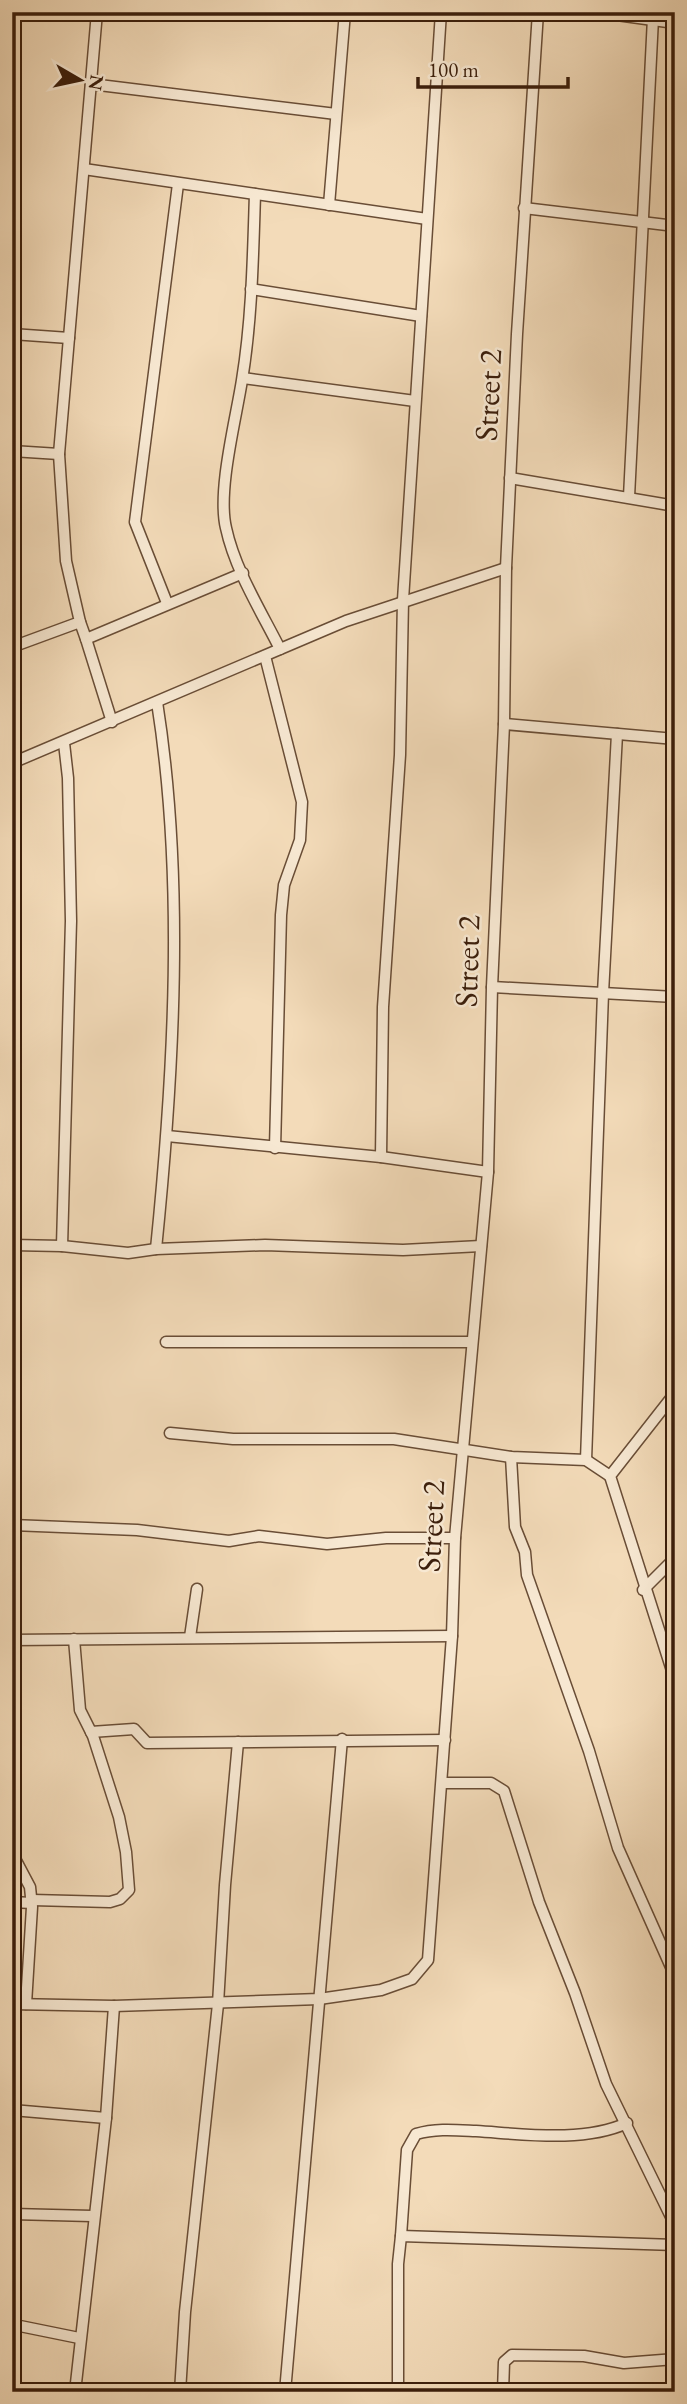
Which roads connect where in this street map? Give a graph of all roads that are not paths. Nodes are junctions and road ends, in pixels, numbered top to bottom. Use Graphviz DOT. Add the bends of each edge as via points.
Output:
graph roads {
  1 [pos="97,12"];
  2 [pos="345,12"];
  3 [pos="441,12"];
  4 [pos="538,12"];
  5 [pos="617,13"];
  6 [pos="653,18"];
  7 [pos="675,21"];
  8 [pos="91,84"];
  9 [pos="336,114"];
  10 [pos="84,169"];
  11 [pos="178,184"];
  12 [pos="255,194"];
  13 [pos="329,205"];
  14 [pos="524,208"];
  15 [pos="427,219"];
  16 [pos="642,222"];
  17 [pos="675,226"];
  18 [pos="251,289"];
  19 [pos="421,317"];
  20 [pos="12,334"];
  21 [pos="69,338"];
  22 [pos="243,378"];
  23 [pos="415,401"];
  24 [pos="12,451"];
  25 [pos="60,454"];
  26 [pos="510,478"];
  27 [pos="629,497"];
  28 [pos="675,506"];
  29 [pos="506,568"];
  30 [pos="243,573"];
  31 [pos="403,600"];
  32 [pos="167,603"];
  33 [pos="80,622"];
  34 [pos="86,639"];
  35 [pos="12,647"];
  36 [pos="280,649"];
  37 [pos="265,656"];
  38 [pos="157,702"];
  39 [pos="112,722"];
  40 [pos="504,723"];
  41 [pos="617,734"];
  42 [pos="675,739"];
  43 [pos="64,743"];
  44 [pos="12,763"];
  45 [pos="492,987"];
  46 [pos="603,993"];
  47 [pos="675,997"];
  48 [pos="167,1136"];
  49 [pos="275,1148"];
  50 [pos="382,1157"];
  51 [pos="488,1172"];
  52 [pos="12,1245"];
  53 [pos="62,1246"];
  54 [pos="481,1246"];
  55 [pos="156,1249"];
  56 [pos="166,1342"];
  57 [pos="472,1342"];
  58 [pos="675,1393"];
  59 [pos="170,1433"];
  60 [pos="462,1447"];
  61 [pos="512,1457"];
  62 [pos="586,1460"];
  63 [pos="610,1476"];
  64 [pos="12,1525"];
  65 [pos="454,1538"];
  66 [pos="675,1558"];
  67 [pos="197,1590"];
  68 [pos="643,1590"];
  69 [pos="452,1636"];
  70 [pos="190,1637"];
  71 [pos="74,1639"];
  72 [pos="12,1640"];
  73 [pos="675,1681"];
  74 [pos="91,1732"];
  75 [pos="342,1739"];
  76 [pos="445,1740"];
  77 [pos="238,1742"];
  78 [pos="442,1783"];
  79 [pos="12,1853"];
  80 [pos="12,1902"];
  81 [pos="32,1902"];
  82 [pos="675,1976"];
  83 [pos="319,1999"];
  84 [pos="12,2004"];
  85 [pos="26,2004"];
  86 [pos="218,2004"];
  87 [pos="114,2006"];
  88 [pos="12,2110"];
  89 [pos="106,2118"];
  90 [pos="626,2123"];
  91 [pos="12,2214"];
  92 [pos="93,2216"];
  93 [pos="675,2225"];
  94 [pos="401,2236"];
  95 [pos="675,2245"];
  96 [pos="20,2326"];
  97 [pos="79,2338"];
  98 [pos="675,2359"];
  99 [pos="75,2392"];
  100 [pos="180,2392"];
  101 [pos="285,2392"];
  102 [pos="398,2392"];
  103 [pos="503,2392"];
  1 -- 8 [label="street"];
  2 -- 9 [label="street"];
  3 -- 15 [label="street"];
  4 -- 14 [label="street, Street 2"];
  5 -- 6 [label="street"];
  6 -- 7 [label="street"];
  6 -- 16 [label="street"];
  8 -- 9 [label="street"];
  8 -- 10 [label="street"];
  9 -- 13 [label="street"];
  10 -- 11 [label="street"];
  10 -- 21 [label="street"];
  11 -- 12 [label="street"];
  11 -- 32 [label="street" via="135,522"];
  12 -- 13 [label="street"];
  12 -- 18 [label="street"];
  13 -- 15 [label="street"];
  14 -- 16 [label="street"];
  14 -- 26 [label="street, Street 2"];
  15 -- 19 [label="street"];
  16 -- 17 [label="street"];
  16 -- 27 [label="street"];
  18 -- 19 [label="street"];
  18 -- 22 [label="street"];
  19 -- 23 [label="street"];
  20 -- 21 [label="street"];
  21 -- 25 [label="street"];
  22 -- 23 [label="street"];
  22 -- 30 [label="street" via="229,454 225,524"];
  23 -- 31 [label="street"];
  24 -- 25 [label="street"];
  25 -- 33 [label="street" via="66,561"];
  26 -- 27 [label="street"];
  26 -- 29 [label="street, Street 2"];
  27 -- 28 [label="street"];
  29 -- 31 [label="street"];
  29 -- 40 [label="street, Street 2"];
  30 -- 32 [label="street"];
  30 -- 36 [label="street"];
  31 -- 36 [label="street"];
  31 -- 50 [label="street" via="400,755 383,1007"];
  32 -- 34 [label="street"];
  33 -- 34 [label="street"];
  33 -- 35 [label="street"];
  34 -- 39 [label="street"];
  36 -- 37 [label="street"];
  37 -- 38 [label="street"];
  37 -- 49 [label="street" via="302,802 302,822 282,897"];
  38 -- 39 [label="street"];
  38 -- 48 [label="street" via="167,765 173,863"];
  39 -- 43 [label="street"];
  40 -- 41 [label="street"];
  40 -- 45 [label="street, Street 2"];
  41 -- 42 [label="street"];
  41 -- 46 [label="street"];
  43 -- 44 [label="street"];
  43 -- 53 [label="street" via="71,921"];
  45 -- 46 [label="street"];
  45 -- 51 [label="street, Street 2"];
  46 -- 47 [label="street"];
  46 -- 62 [label="street"];
  48 -- 49 [label="street"];
  48 -- 55 [label="street"];
  49 -- 50 [label="street"];
  50 -- 51 [label="street"];
  51 -- 54 [label="street, Street 2"];
  52 -- 53 [label="street"];
  53 -- 55 [label="street" via="107,1253"];
  54 -- 55 [label="street" via="403,1251 265,1245"];
  54 -- 57 [label="street, Street 2"];
  56 -- 57 [label="street"];
  57 -- 60 [label="street, Street 2"];
  58 -- 63 [label="street"];
  59 -- 60 [label="street" via="233,1439 394,1439"];
  60 -- 61 [label="street"];
  60 -- 65 [label="street, Street 2"];
  61 -- 62 [label="street"];
  61 -- 82 [label="street" via="515,1527 525,1552 527,1575 618,1848"];
  62 -- 63 [label="street"];
  63 -- 68 [label="street"];
  64 -- 65 [label="street" via="137,1530 229,1541 259,1536 327,1544"];
  65 -- 69 [label="street, Street 2"];
  66 -- 68 [label="street"];
  67 -- 70 [label="street"];
  68 -- 73 [label="street"];
  69 -- 70 [label="street"];
  69 -- 76 [label="street, Street 2"];
  70 -- 71 [label="street"];
  71 -- 72 [label="street"];
  71 -- 74 [label="street" via="80,1710"];
  74 -- 77 [label="street" via="134,1728 147,1743"];
  74 -- 81 [label="street" via="119,1817 129,1890 110,1902"];
  75 -- 76 [label="street"];
  75 -- 77 [label="street"];
  75 -- 83 [label="street"];
  76 -- 78 [label="street, Street 2"];
  77 -- 86 [label="street"];
  78 -- 83 [label="street, Street 2" via="428,1960 412,1979 381,1990"];
  78 -- 90 [label="street" via="491,1783 504,1791 539,1902 606,2084"];
  79 -- 81 [label="street" via="24,1871"];
  80 -- 81 [label="street"];
  81 -- 85 [label="street"];
  83 -- 86 [label="street, Street 2"];
  83 -- 101 [label="street"];
  84 -- 85 [label="street, Street 2"];
  85 -- 87 [label="street, Street 2"];
  86 -- 87 [label="street, Street 2"];
  86 -- 100 [label="street"];
  87 -- 89 [label="street"];
  88 -- 89 [label="street"];
  89 -- 92 [label="street"];
  90 -- 93 [label="street"];
  90 -- 94 [label="street" via="600,2132 443,2130 416,2134 407,2151"];
  91 -- 92 [label="street"];
  92 -- 97 [label="street"];
  94 -- 95 [label="street"];
  94 -- 102 [label="street"];
  96 -- 97 [label="street"];
  97 -- 99 [label="street"];
  98 -- 103 [label="street" via="624,2363 584,2356 513,2355 504,2362"];
}
